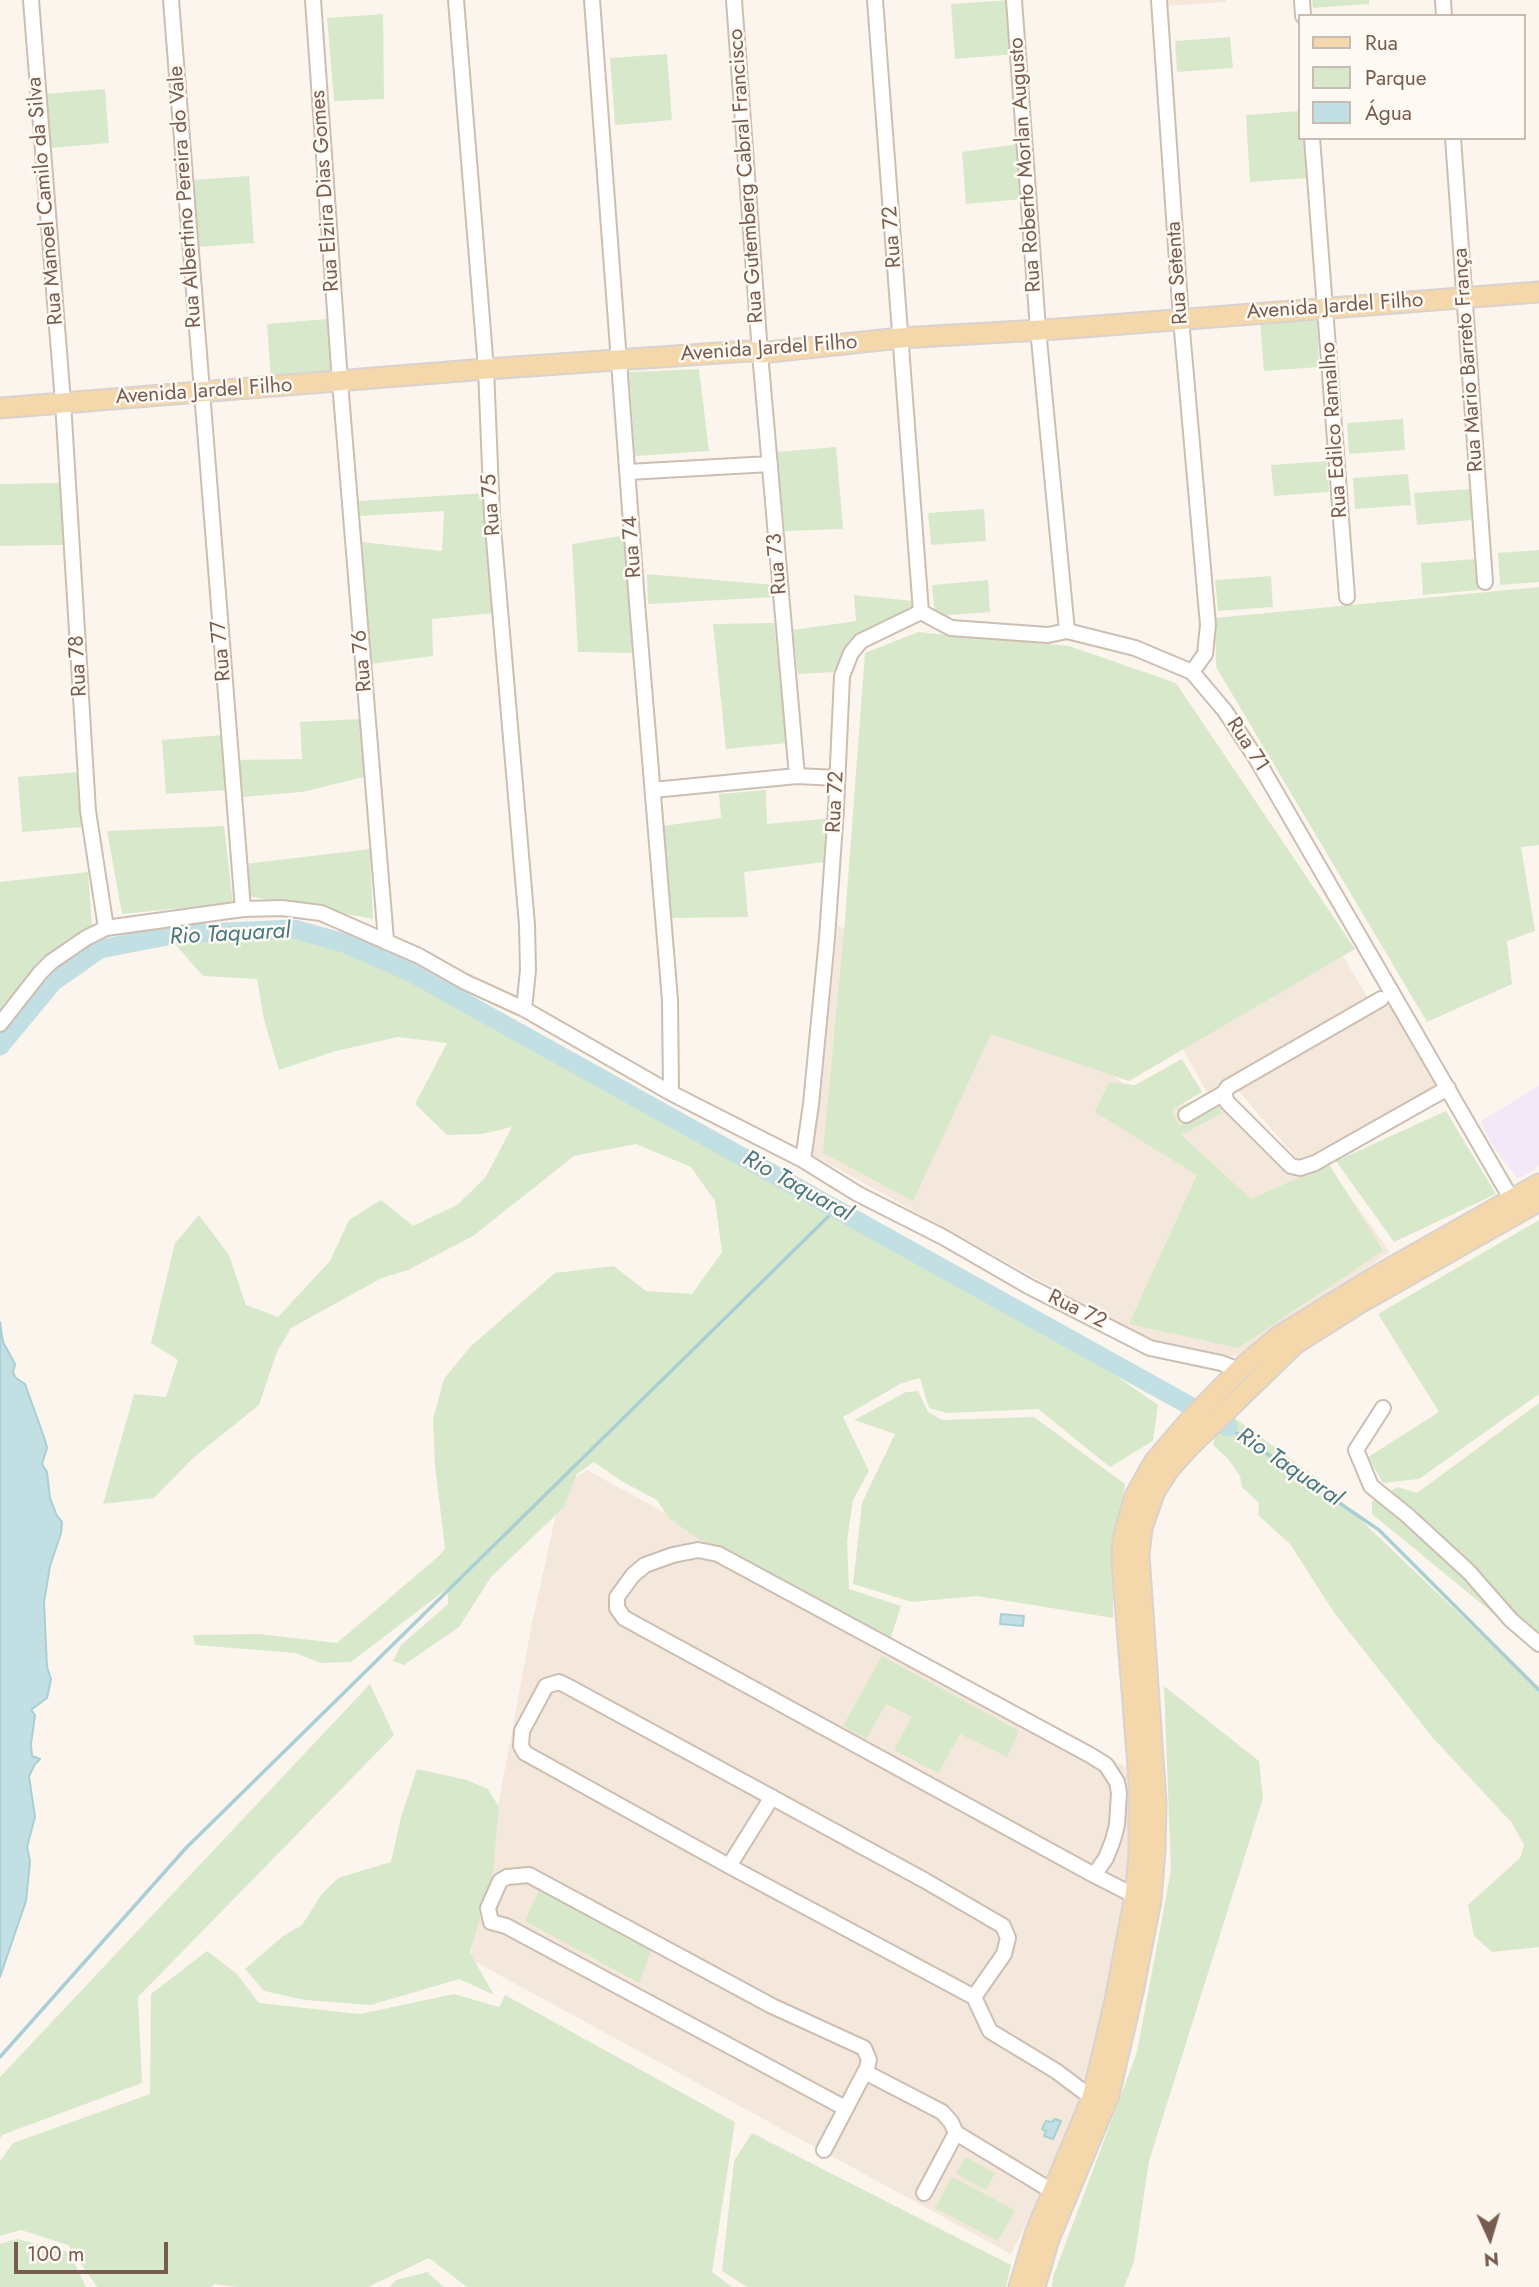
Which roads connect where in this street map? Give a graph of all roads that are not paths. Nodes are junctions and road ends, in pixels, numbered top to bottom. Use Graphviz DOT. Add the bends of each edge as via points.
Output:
graph roads {
  1 [pos="30,0"];
  2 [pos="171,0"];
  3 [pos="313,0"];
  4 [pos="456,0"];
  5 [pos="592,0"];
  6 [pos="734,0"];
  7 [pos="874,0"];
  8 [pos="1014,0"];
  9 [pos="1159,0"];
  10 [pos="1312,140"];
  11 [pos="1453,140"];
  12 [pos="1539,292"];
  13 [pos="1465,298"];
  14 [pos="1325,308"];
  15 [pos="1181,319"];
  16 [pos="1038,329"];
  17 [pos="900,338"];
  18 [pos="760,353"];
  19 [pos="620,361"];
  20 [pos="486,369"];
  21 [pos="340,382"];
  22 [pos="201,394"];
  23 [pos="63,402"];
  24 [pos="0,408"];
  25 [pos="770,464"];
  26 [pos="628,472"];
  27 [pos="1485,582"];
  28 [pos="1347,597"];
  29 [pos="921,612"];
  30 [pos="1067,632"];
  31 [pos="1192,672"];
  32 [pos="797,775"];
  33 [pos="837,778"];
  34 [pos="653,790"];
  35 [pos="243,909"];
  36 [pos="106,928"];
  37 [pos="386,940"];
  38 [pos="1381,999"];
  39 [pos="524,1009"];
  40 [pos="0,1024"];
  41 [pos="1448,1088"];
  42 [pos="671,1093"];
  43 [pos="1224,1093"];
  44 [pos="1186,1115"];
  45 [pos="803,1160"];
  46 [pos="1539,1184"];
  47 [pos="1512,1200"];
  48 [pos="1539,1201"];
  49 [pos="1240,1370"];
  50 [pos="1226,1397"];
  51 [pos="1383,1408"];
  52 [pos="1198,1425"];
  53 [pos="1539,1644"];
  54 [pos="772,1797"];
  55 [pos="729,1866"];
  56 [pos="1094,1875"];
  57 [pos="1136,1896"];
  58 [pos="974,1997"];
  59 [pos="865,2072"];
  60 [pos="1092,2098"];
  61 [pos="845,2108"];
  62 [pos="956,2133"];
  63 [pos="824,2150"];
  64 [pos="1052,2191"];
  65 [pos="923,2193"];
  66 [pos="1019,2287"];
  67 [pos="1035,2287"];
  1 -- 23 [label="street, Rua Manoel Camilo da Silva"];
  2 -- 22 [label="street, Rua Albertino Pereira do Vale"];
  3 -- 21 [label="street, Rua Elzira Dias Gomes"];
  4 -- 20 [label="street, Rua 75"];
  5 -- 19 [label="street, Rua 74"];
  6 -- 18 [label="street, Rua Gutemberg Cabral Francisco"];
  7 -- 17 [label="street, Rua 72"];
  8 -- 16 [label="street, Rua Roberto Morlan Augusto"];
  9 -- 15 [label="street, Rua Setenta"];
  10 -- 14 [label="street, Rua Edilco Ramalho"];
  11 -- 13 [label="street, Rua Mario Barreto França"];
  12 -- 13 [label="main road, Avenida Jardel Filho"];
  13 -- 14 [label="main road, Avenida Jardel Filho"];
  13 -- 27 [label="street, Rua Mario Barreto França"];
  14 -- 15 [label="main road, Avenida Jardel Filho"];
  14 -- 28 [label="street, Rua Edilco Ramalho"];
  15 -- 16 [label="main road, Avenida Jardel Filho"];
  15 -- 31 [label="street, Rua Setenta" via="1208,625 1205,654"];
  16 -- 17 [label="main road, Avenida Jardel Filho"];
  16 -- 30 [label="street"];
  17 -- 18 [label="main road, Avenida Jardel Filho"];
  17 -- 29 [label="street, Rua 72"];
  18 -- 19 [label="main road, Avenida Jardel Filho"];
  18 -- 25 [label="street, Rua 73"];
  19 -- 20 [label="main road, Avenida Jardel Filho"];
  19 -- 26 [label="street, Rua 74"];
  20 -- 21 [label="main road, Avenida Jardel Filho"];
  20 -- 39 [label="street, Rua 75" via="492,516 527,925"];
  21 -- 22 [label="main road, Avenida Jardel Filho"];
  21 -- 37 [label="street, Rua 76"];
  22 -- 23 [label="main road, Avenida Jardel Filho"];
  22 -- 35 [label="street, Rua 77"];
  23 -- 24 [label="main road, Avenida Jardel Filho"];
  23 -- 36 [label="street, Rua 78" via="88,811"];
  25 -- 26 [label="street"];
  25 -- 32 [label="street, Rua 73"];
  26 -- 34 [label="street, Rua 74"];
  29 -- 30 [label="street, Rua 71" via="951,628 1048,635"];
  29 -- 33 [label="street, Rua 72" via="861,641 846,662"];
  30 -- 31 [label="street, Rua 71" via="1135,648"];
  31 -- 41 [label="street, Rua 71" via="1256,758"];
  32 -- 33 [label="street"];
  32 -- 34 [label="street"];
  33 -- 45 [label="street, Rua 72" via="820,1023"];
  34 -- 42 [label="street, Rua 74" via="670,1000"];
  35 -- 36 [label="street"];
  35 -- 37 [label="street" via="321,913"];
  36 -- 40 [label="street" via="51,962"];
  37 -- 39 [label="street"];
  38 -- 43 [label="street"];
  39 -- 42 [label="street"];
  41 -- 43 [label="street" via="1300,1168 1291,1166 1227,1102"];
  41 -- 47 [label="street, Rua 71"];
  42 -- 45 [label="street"];
  43 -- 44 [label="street"];
  45 -- 49 [label="street, Rua 72" via="858,1194 1150,1348"];
  46 -- 47 [label="main road"];
  47 -- 49 [label="main road" via="1293,1326"];
  48 -- 50 [label="main road" via="1315,1330"];
  49 -- 50 [label="main road"];
  50 -- 52 [label="main road"];
  51 -- 53 [label="street" via="1356,1450 1371,1486 1469,1572"];
  52 -- 57 [label="main road" via="1143,1479 1124,1539 1139,1780"];
  52 -- 67 [label="main road" via="1162,1479 1142,1528 1139,1572 1156,1802 1151,1900 1109,2095 1049,2239"];
  54 -- 55 [label="street"];
  54 -- 55 [label="street" via="559,1682 546,1686 522,1731 525,1753"];
  54 -- 58 [label="street" via="1003,1926 1008,1938 1004,1954"];
  55 -- 58 [label="street"];
  56 -- 56 [label="street" via="1113,1840 1119,1793 1106,1765 1090,1755 707,1550 687,1551 645,1565 617,1597 624,1618"];
  56 -- 57 [label="street"];
  57 -- 60 [label="main road"];
  58 -- 60 [label="street" via="990,2031"];
  59 -- 61 [label="street"];
  59 -- 61 [label="street" via="869,2060 864,2048 772,2006 528,1875 507,1877 495,1889 488,1908 491,1922"];
  59 -- 62 [label="street" via="942,2112"];
  60 -- 64 [label="main road"];
  61 -- 63 [label="street"];
  62 -- 64 [label="street"];
  62 -- 65 [label="street"];
  64 -- 66 [label="main road"];
}
